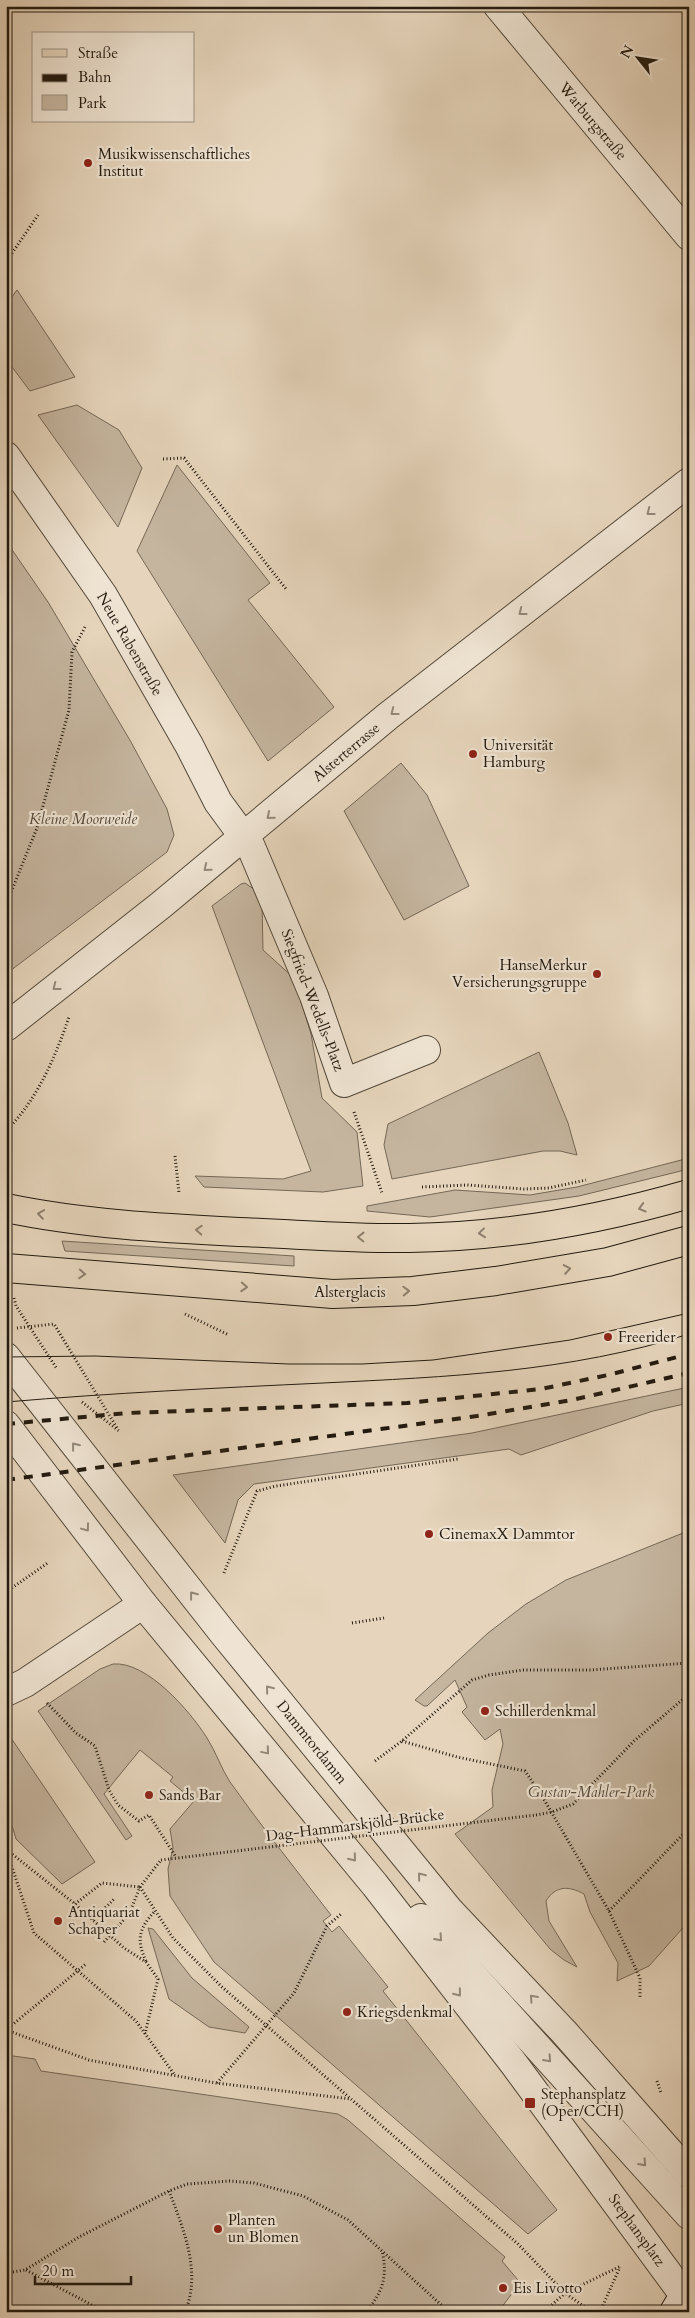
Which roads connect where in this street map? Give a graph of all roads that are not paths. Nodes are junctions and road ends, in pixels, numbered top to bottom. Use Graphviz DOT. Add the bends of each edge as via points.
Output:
graph roads {
  1 [pos="498,6"];
  2 [pos="689,236"];
  3 [pos="6,456"];
  4 [pos="689,482"];
  5 [pos="244,837"];
  6 [pos="6,1027"];
  7 [pos="426,1050"];
  8 [pos="689,1194"];
  9 [pos="6,1208"];
  10 [pos="689,1240"];
  11 [pos="6,1268"];
  12 [pos="6,1357"];
  13 [pos="6,1424"];
  14 [pos="143,1604"];
  15 [pos="6,1692"];
  16 [pos="375,1885"];
  17 [pos="689,2174"];
  18 [pos="689,2215"];
  19 [pos="684,2299"];
  1 -- 2 [label="street, Warburgstraße"];
  3 -- 5 [label="street, Neue Rabenstraße" via="102,595 189,745 218,802"];
  4 -- 5 [label="street, Alsterterrasse, one-way" via="388,716"];
  5 -- 6 [label="street, Alsterterrasse, one-way"];
  5 -- 7 [label="street, Siegfried-Wedells-Platz" via="314,996 344,1083"];
  8 -- 9 [label="main road, one-way" via="634,1210 578,1221 410,1238 160,1228 76,1220"];
  11 -- 10 [label="main road, Alsterglacis, one-way" via="333,1294 413,1291 608,1262"];
  17 -- 12 [label="street, Dammtordamm, one-way" via="502,1963 450,1910 223,1633"];
  13 -- 14 [label="street, one-way"];
  14 -- 15 [label="street" via="25,1683"];
  14 -- 16 [label="street, one-way"];
  16 -- 18 [label="street, one-way" via="419,1916"];
  16 -- 19 [label="street, Stephansplatz, one-way" via="585,2159"];
}
